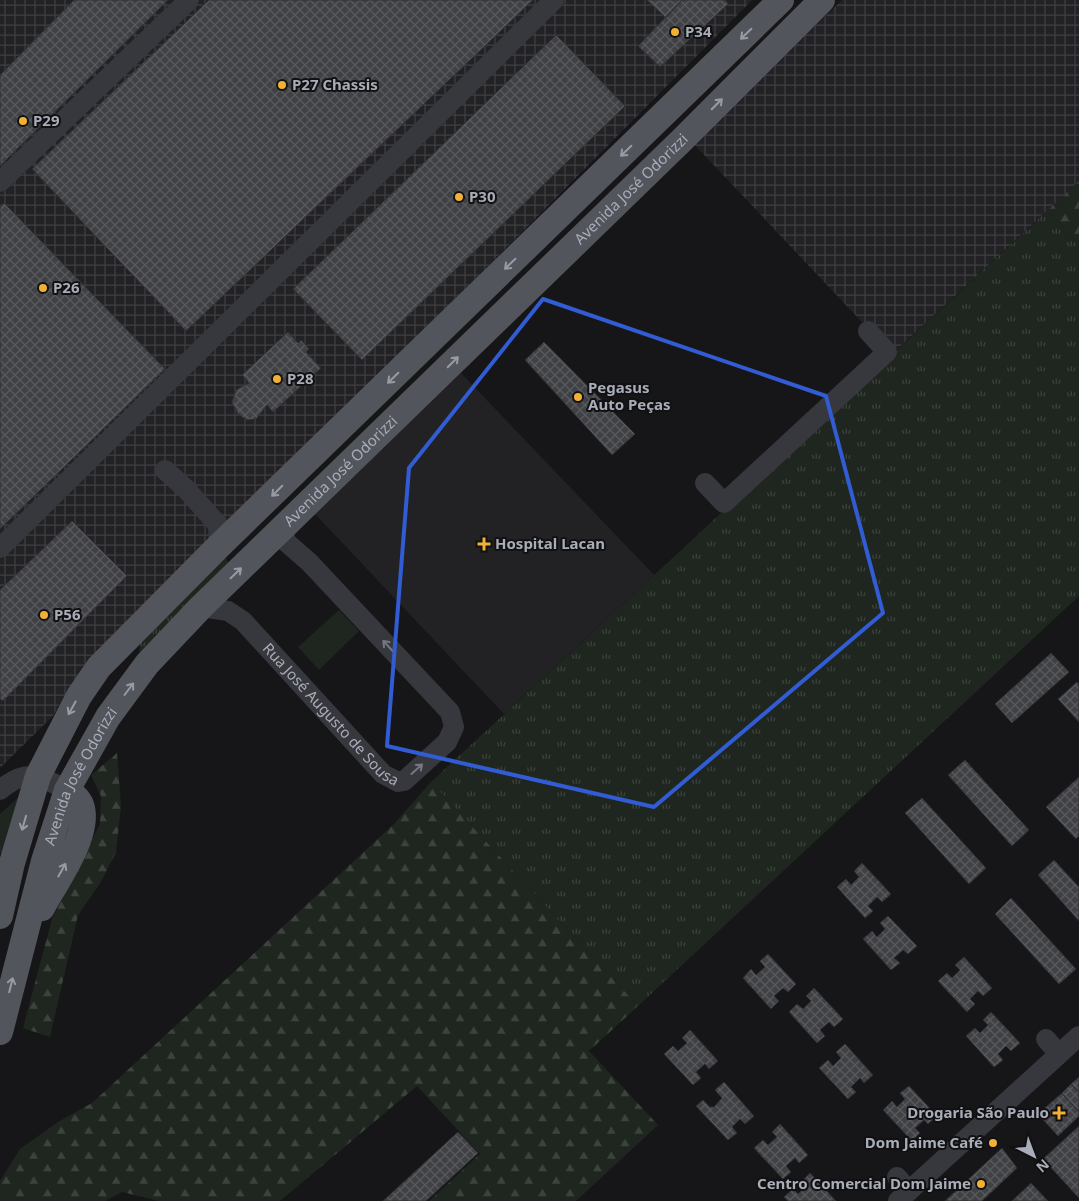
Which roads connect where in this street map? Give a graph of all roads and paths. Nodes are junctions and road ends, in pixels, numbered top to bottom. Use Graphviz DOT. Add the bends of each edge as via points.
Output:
graph roads {
  1 [pos="189,0"];
  2 [pos="554,0"];
  3 [pos="781,0"];
  4 [pos="822,0"];
  5 [pos="661,117"];
  6 [pos="683,139"];
  7 [pos="0,182"];
  8 [pos="868,331"];
  9 [pos="165,470"];
  10 [pos="705,483"];
  11 [pos="228,527"];
  12 [pos="283,528"];
  13 [pos="0,548"];
  14 [pos="201,607"];
  15 [pos="38,776"];
  16 [pos="0,790"];
  17 [pos="68,790"];
  18 [pos="44,862"];
  19 [pos="6,864"];
  20 [pos="0,916"];
  21 [pos="22,943"];
  22 [pos="0,1032"];
  23 [pos="1079,1036"];
  24 [pos="901,1189"];
  1 -- 7 [label="street"];
  2 -- 13 [label="street"];
  3 -- 5 [label="main road, Avenida José Odorizzi, one-way"];
  6 -- 4 [label="main road, Avenida José Odorizzi, one-way"];
  5 -- 6 [label="street"];
  5 -- 11 [label="main road, Avenida José Odorizzi, one-way"];
  12 -- 6 [label="main road, Avenida José Odorizzi, one-way"];
  8 -- 10 [label="street" via="887,352 827,409 724,503"];
  9 -- 11 [label="street"];
  11 -- 15 [label="main road, Avenida José Odorizzi, one-way" via="96,670 60,730"];
  14 -- 12 [label="main road, Avenida José Odorizzi, one-way"];
  14 -- 12 [label="street, Rua José Augusto de Sousa, one-way" via="228,611 243,621 390,779 404,781 447,742 454,727 450,712 309,562 286,542"];
  17 -- 14 [label="main road, Avenida José Odorizzi, one-way" via="108,717 147,664"];
  15 -- 16 [label="street" via="15,778"];
  15 -- 17 [label="street"];
  15 -- 19 [label="main road, Avenida José Odorizzi, one-way"];
  17 -- 18 [label="main road, Avenida José Odorizzi"];
  21 -- 17 [label="main road, one-way" via="81,830 80,802"];
  18 -- 19 [label="street"];
  18 -- 21 [label="main road, Avenida José Odorizzi"];
  19 -- 20 [label="main road, Avenida José Odorizzi"];
  22 -- 21 [label="main road, Avenida José Odorizzi, one-way"];
  23 -- 24 [label="street" via="1052,1046"];
}
